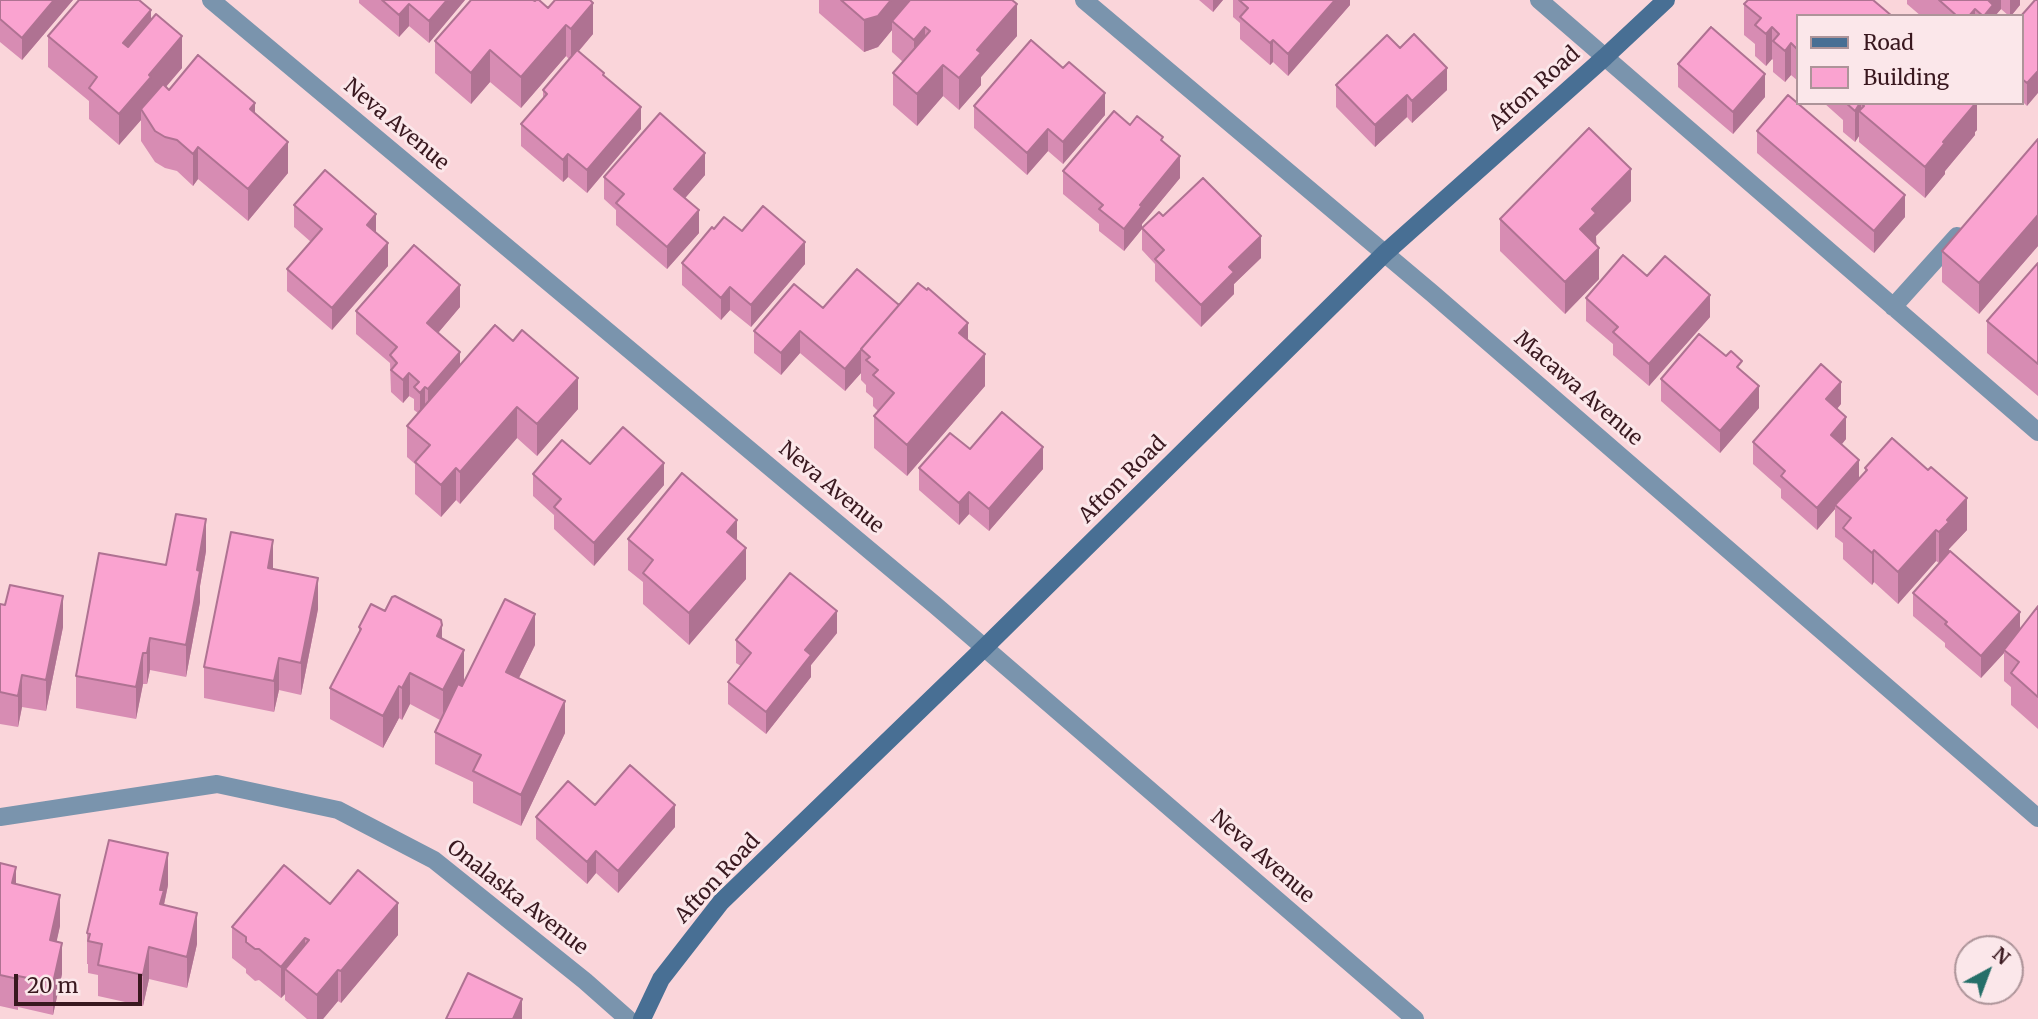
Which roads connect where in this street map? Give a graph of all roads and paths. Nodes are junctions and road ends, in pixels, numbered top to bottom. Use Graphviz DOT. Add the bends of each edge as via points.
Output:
graph roads {
  1 [pos="211,0"];
  2 [pos="1084,0"];
  3 [pos="1539,0"];
  4 [pos="1666,0"];
  5 [pos="1605,57"];
  6 [pos="1966,226"];
  7 [pos="1385,253"];
  8 [pos="1893,307"];
  9 [pos="2038,432"];
  10 [pos="984,648"];
  11 [pos="0,817"];
  12 [pos="2038,818"];
  13 [pos="628,1019"];
  14 [pos="642,1019"];
  15 [pos="1415,1019"];
  1 -- 10 [label="street, Neva Avenue"];
  2 -- 7 [label="street, Macawa Avenue"];
  3 -- 5 [label="street"];
  4 -- 5 [label="street, Afton Road"];
  5 -- 7 [label="street, Afton Road"];
  5 -- 8 [label="street"];
  6 -- 8 [label="street"];
  7 -- 10 [label="street, Afton Road"];
  7 -- 12 [label="street, Macawa Avenue"];
  8 -- 9 [label="street"];
  10 -- 14 [label="street, Afton Road" via="721,902 661,979"];
  10 -- 15 [label="street, Neva Avenue"];
  11 -- 13 [label="street, Onalaska Avenue" via="217,784 338,810 434,860"];
}
